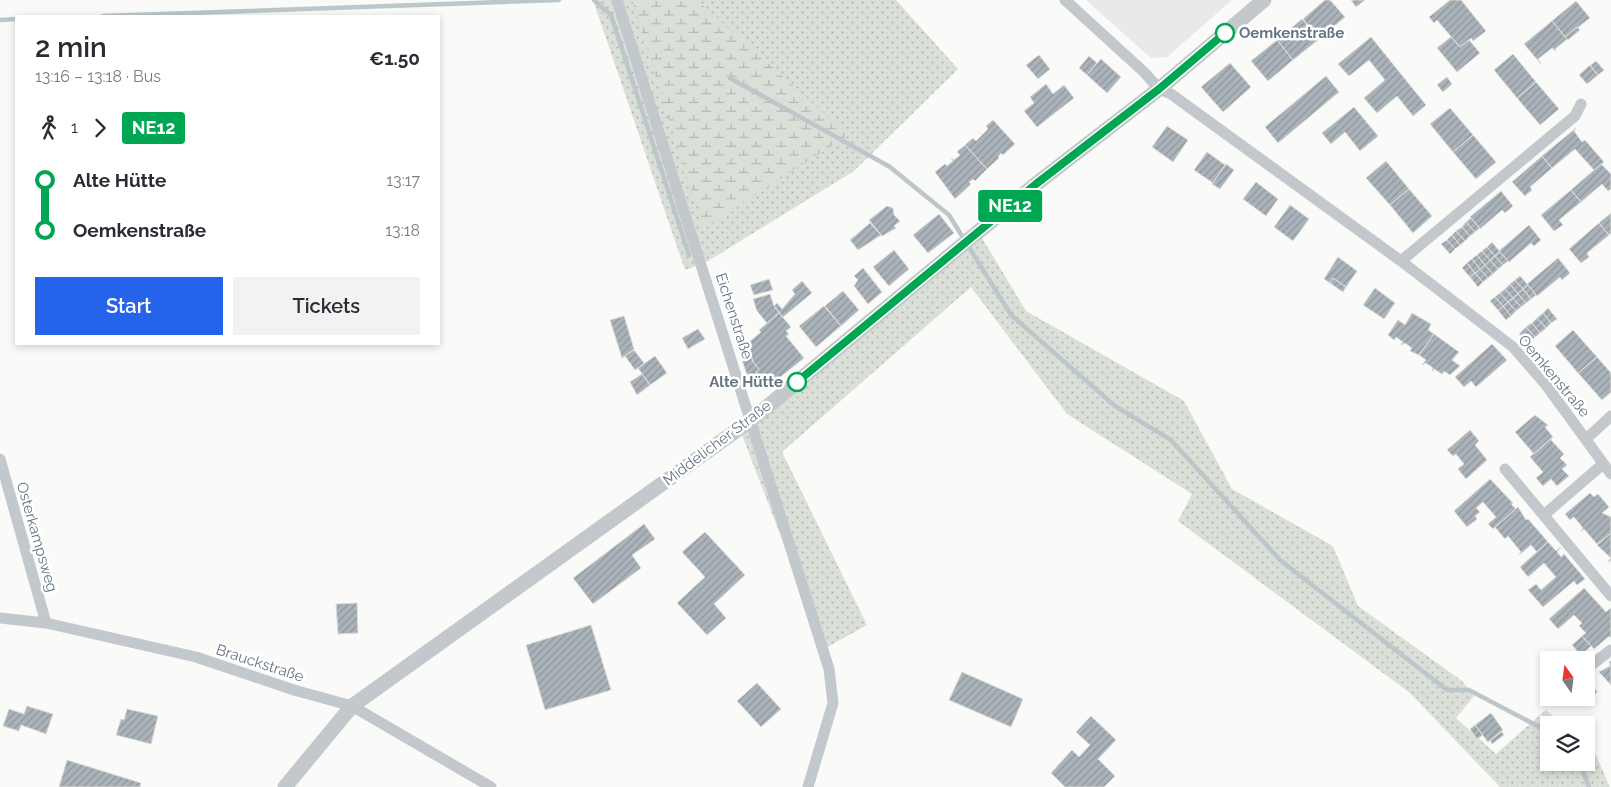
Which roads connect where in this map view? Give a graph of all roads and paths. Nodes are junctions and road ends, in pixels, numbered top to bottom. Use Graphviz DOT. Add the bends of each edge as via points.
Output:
graph roads {
  1 [pos="617,0"];
  2 [pos="1065,0"];
  3 [pos="1264,0"];
  4 [pos="1159,89"];
  5 [pos="1581,104"];
  6 [pos="1401,261"];
  7 [pos="1611,416"];
  8 [pos="751,420"];
  9 [pos="1586,439"];
  10 [pos="0,459"];
  11 [pos="1603,464"];
  12 [pos="1504,469"];
  13 [pos="1611,474"];
  14 [pos="1544,515"];
  15 [pos="1611,596"];
  16 [pos="0,618"];
  17 [pos="46,623"];
  18 [pos="1611,650"];
  19 [pos="1595,662"];
  20 [pos="352,706"];
  21 [pos="285,787"];
  22 [pos="491,787"];
  23 [pos="808,787"];
  1 -- 8 [label="street, Eichenstraße"];
  2 -- 4 [label="street, Oemkenstraße"];
  3 -- 4 [label="street, Middelicher Straße"];
  4 -- 6 [label="street, Oemkenstraße" via="1179,100"];
  4 -- 8 [label="street, Middelicher Straße" via="1036,184"];
  5 -- 6 [label="street" via="1575,116"];
  6 -- 9 [label="street, Oemkenstraße" via="1513,347"];
  7 -- 9 [label="street, Oemkenstraße"];
  8 -- 20 [label="street, Middelicher Straße"];
  8 -- 23 [label="street, Eichenstraße" via="829,669 833,703"];
  9 -- 11 [label="street, Oemkenstraße"];
  10 -- 17 [label="street, Osterkampsweg"];
  11 -- 13 [label="street, Oemkenstraße"];
  11 -- 14 [label="street"];
  12 -- 14 [label="street"];
  14 -- 15 [label="street"];
  16 -- 17 [label="street, Brauckstraße"];
  17 -- 20 [label="street, Brauckstraße" via="196,657"];
  18 -- 19 [label="street"];
  20 -- 21 [label="street, Middelicher Straße"];
  20 -- 22 [label="street, Brauckstraße"];
}
